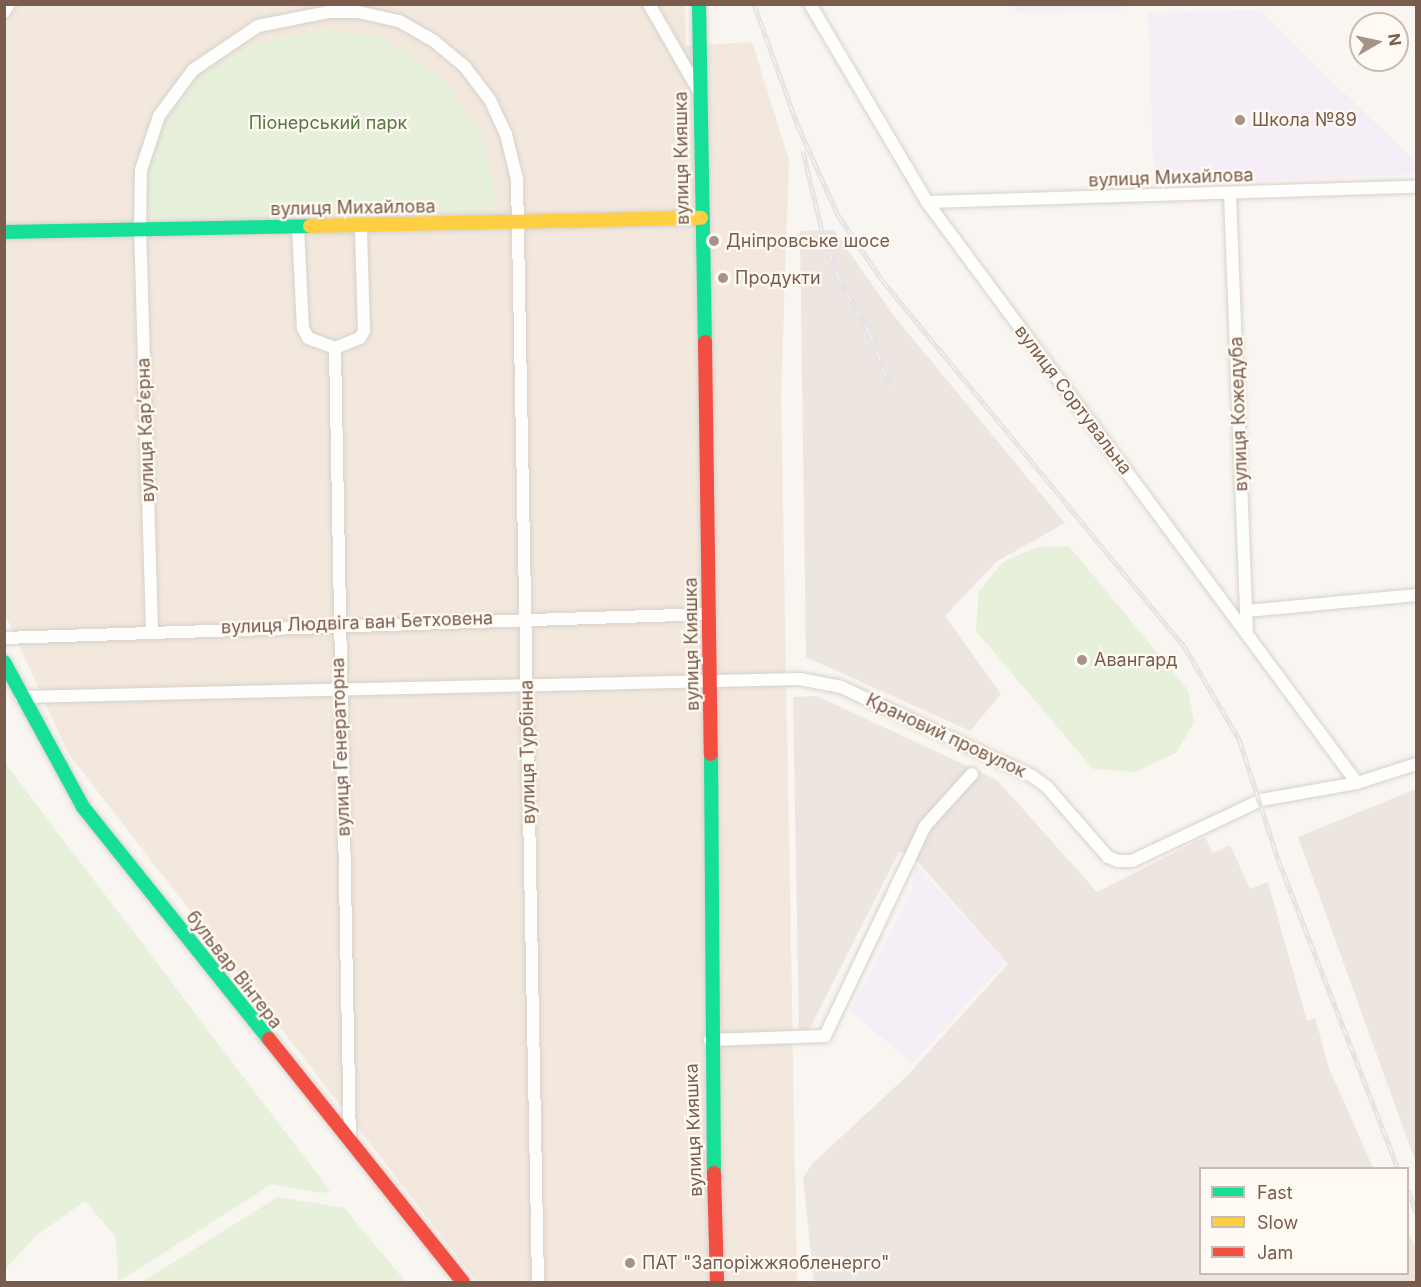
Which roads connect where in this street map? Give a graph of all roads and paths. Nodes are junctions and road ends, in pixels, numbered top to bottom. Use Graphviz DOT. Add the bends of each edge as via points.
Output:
graph roads {
  1 [pos="9,4"];
  2 [pos="649,4"];
  3 [pos="699,4"];
  4 [pos="810,4"];
  5 [pos="328,8"];
  6 [pos="4,12"];
  7 [pos="700,93"];
  8 [pos="1416,187"];
  9 [pos="1230,194"];
  10 [pos="927,202"];
  11 [pos="701,218"];
  12 [pos="521,222"];
  13 [pos="298,227"];
  14 [pos="361,228"];
  15 [pos="140,231"];
  16 [pos="4,232"];
  17 [pos="335,348"];
  18 [pos="1416,596"];
  19 [pos="1246,611"];
  20 [pos="710,614"];
  21 [pos="526,618"];
  22 [pos="338,625"];
  23 [pos="152,630"];
  24 [pos="1247,635"];
  25 [pos="4,638"];
  26 [pos="4,662"];
  27 [pos="711,684"];
  28 [pos="528,687"];
  29 [pos="339,692"];
  30 [pos="21,697"];
  31 [pos="1416,764"];
  32 [pos="972,774"];
  33 [pos="1357,783"];
  34 [pos="710,1040"];
  35 [pos="350,1146"];
  36 [pos="463,1282"];
  37 [pos="538,1282"];
  38 [pos="717,1282"];
  1 -- 6 [label="street"];
  2 -- 7 [label="street"];
  3 -- 7 [label="street, вулиця Кияшка"];
  4 -- 10 [label="street, вулиця Сортувальна"];
  5 -- 12 [label="street, вулиця Турбінна" via="399,21 434,41 465,67 490,100 506,134 517,179"];
  5 -- 15 [label="street, вулиця Кар’єрна" via="258,26 193,70 159,116 148,143 141,170"];
  7 -- 11 [label="street, вулиця Кияшка"];
  8 -- 9 [label="street, вулиця Михайлова"];
  9 -- 10 [label="street, вулиця Михайлова"];
  9 -- 19 [label="street, вулиця Кожедуба"];
  10 -- 24 [label="street, вулиця Сортувальна"];
  11 -- 12 [label="street, вулиця Михайлова"];
  11 -- 20 [label="street, вулиця Кияшка"];
  12 -- 14 [label="street, вулиця Михайлова"];
  12 -- 21 [label="street, вулиця Турбінна"];
  13 -- 14 [label="street, вулиця Михайлова"];
  13 -- 15 [label="street, вулиця Михайлова"];
  13 -- 17 [label="street" via="303,328 308,338"];
  14 -- 17 [label="street" via="364,331 360,338"];
  15 -- 16 [label="street, вулиця Михайлова"];
  15 -- 23 [label="street, вулиця Кар’єрна"];
  17 -- 22 [label="street, вулиця Генераторна"];
  18 -- 19 [label="street"];
  19 -- 24 [label="street, вулиця Кожедуба"];
  20 -- 21 [label="street, вулиця Людвіга ван Бетховена"];
  20 -- 27 [label="street, вулиця Кияшка"];
  21 -- 22 [label="street, вулиця Людвіга ван Бетховена"];
  21 -- 28 [label="street, вулиця Турбінна"];
  22 -- 23 [label="street, вулиця Людвіга ван Бетховена"];
  22 -- 29 [label="street, вулиця Генераторна"];
  23 -- 25 [label="street, вулиця Людвіга ван Бетховена"];
  24 -- 33 [label="street, вулиця Сортувальна"];
  26 -- 30 [label="street, бульвар Вінтера"];
  27 -- 28 [label="street"];
  27 -- 33 [label="street, Крановий провулок" via="800,679 841,687 1032,776 1047,787 1108,857 1118,861 1132,861 1261,800"];
  27 -- 34 [label="street, вулиця Кияшка"];
  28 -- 29 [label="street"];
  28 -- 37 [label="street, вулиця Турбінна"];
  29 -- 30 [label="street"];
  29 -- 35 [label="street, вулиця Генераторна"];
  30 -- 35 [label="street, бульвар Вінтера" via="83,807"];
  31 -- 33 [label="street, Крановий провулок"];
  32 -- 34 [label="street" via="925,826 825,1036"];
  34 -- 38 [label="street, вулиця Кияшка"];
  35 -- 36 [label="street, бульвар Вінтера"];
}
